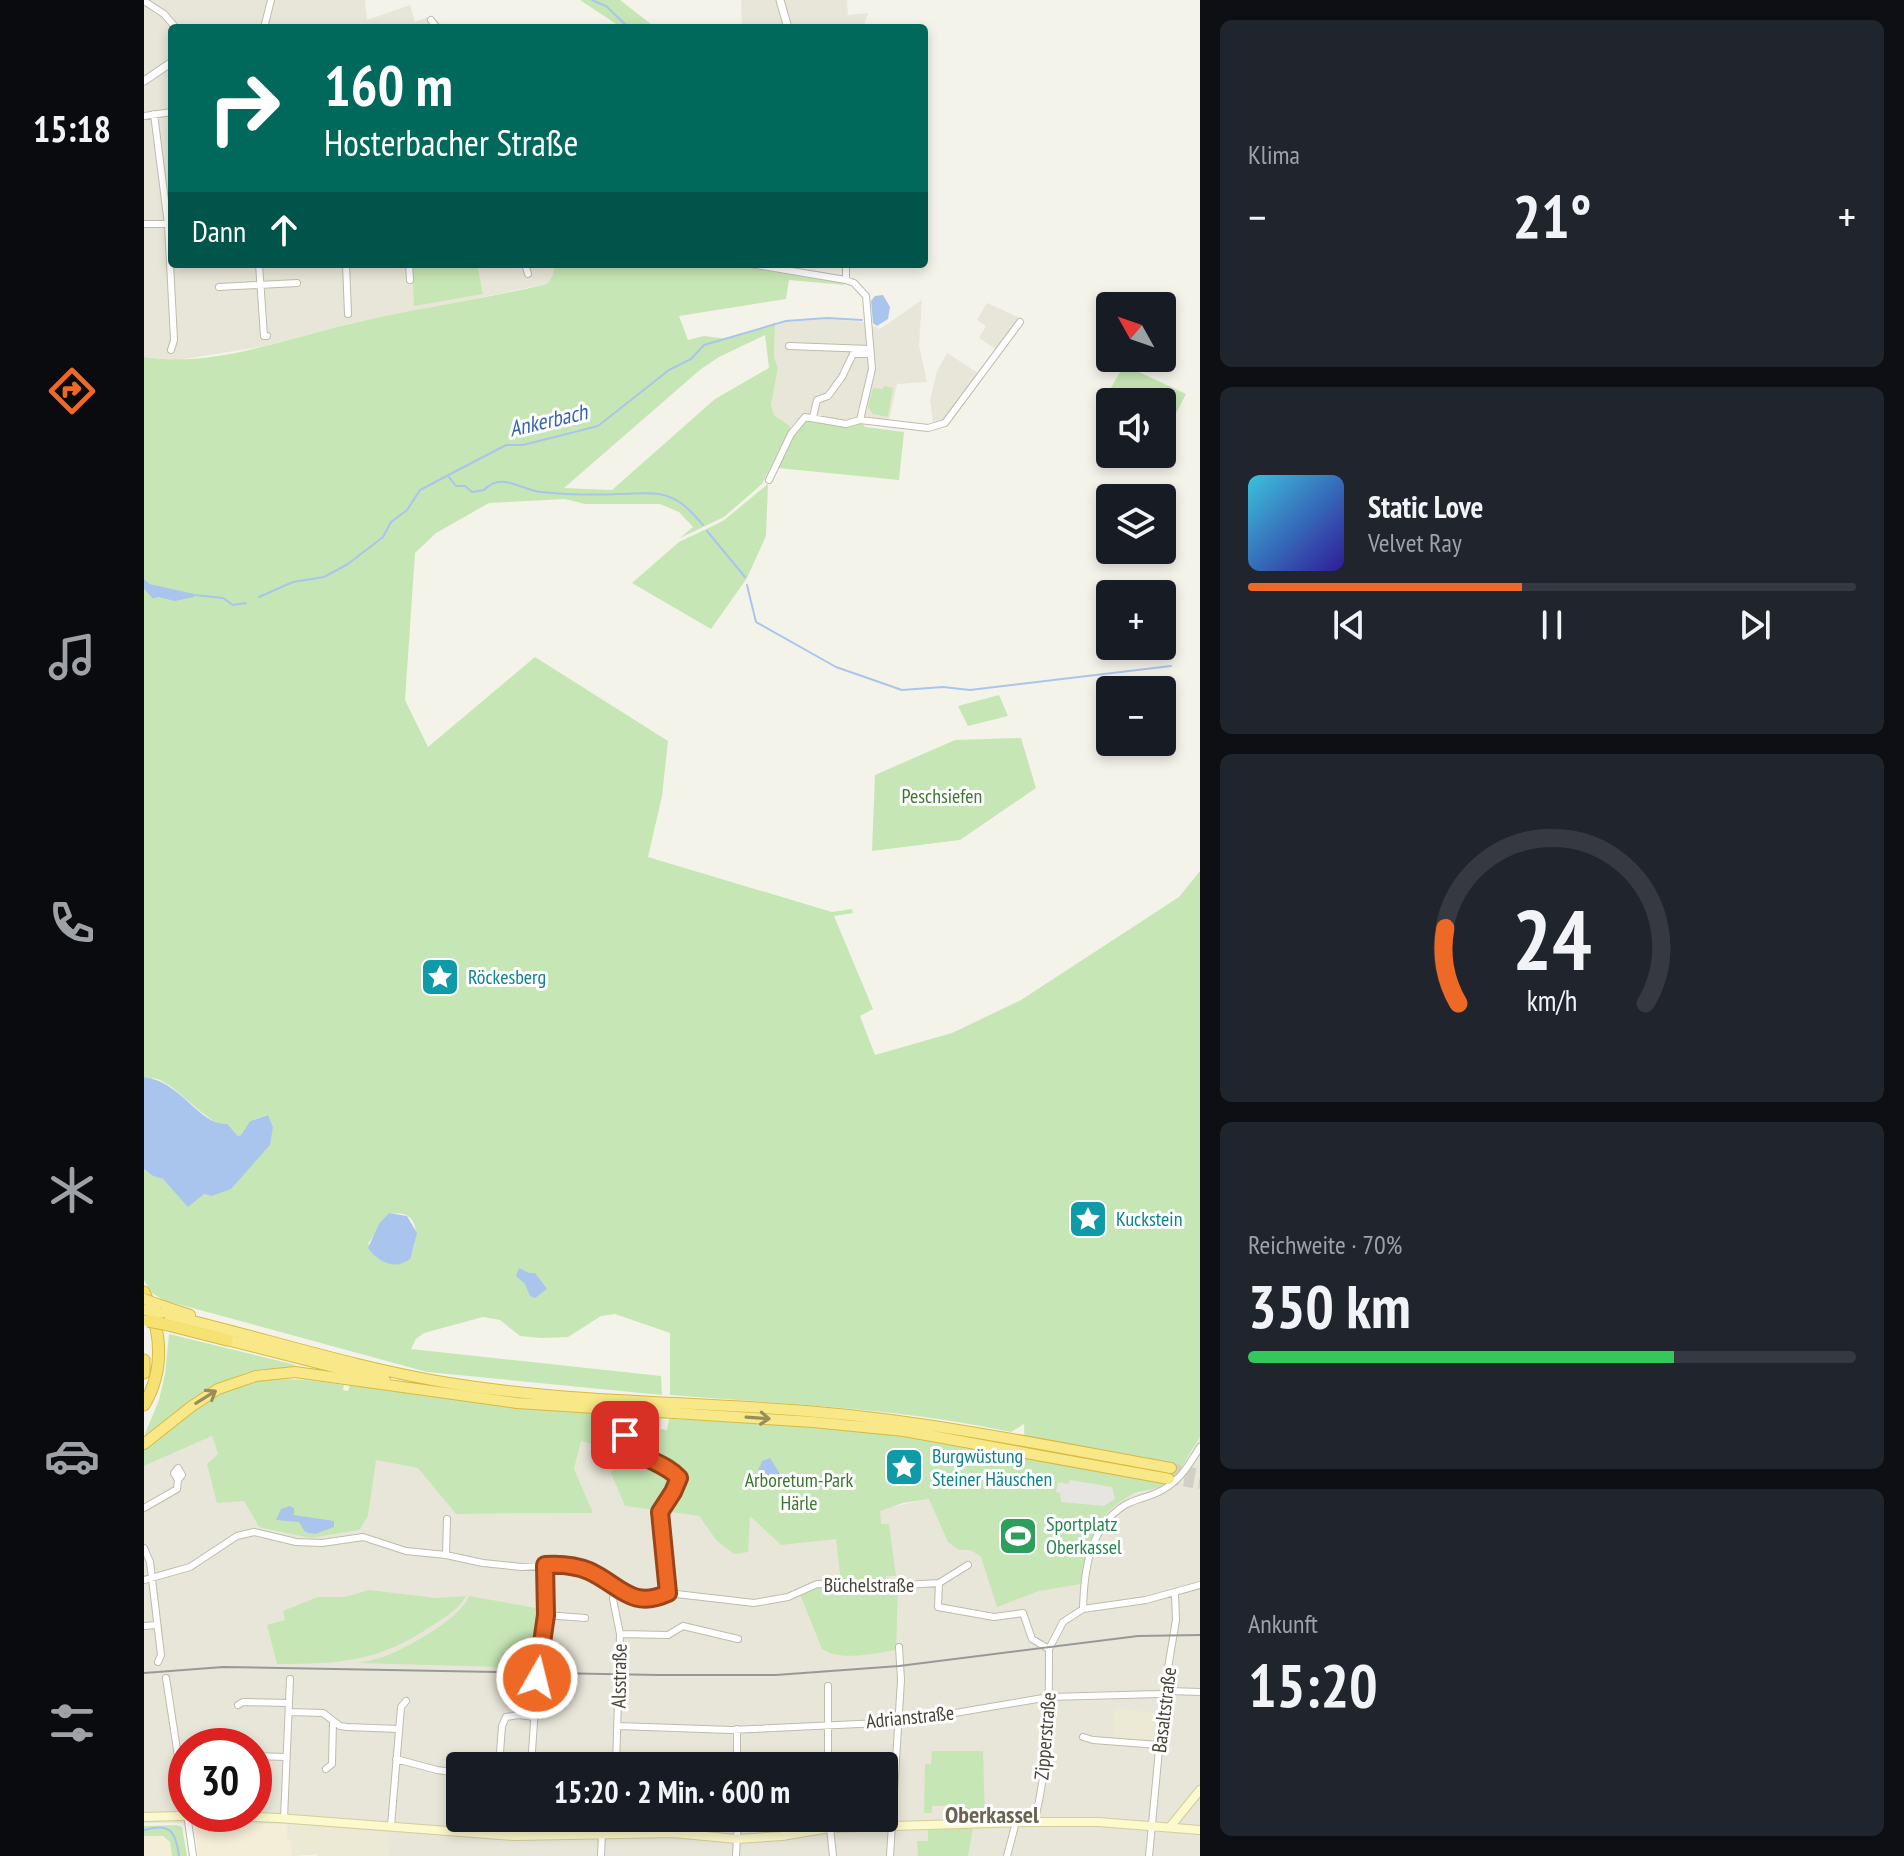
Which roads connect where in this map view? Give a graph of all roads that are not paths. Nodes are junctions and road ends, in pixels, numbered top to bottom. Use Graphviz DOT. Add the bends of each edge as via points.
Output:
graph roads {
  1 [pos="271,0"];
  2 [pos="780,0"];
  3 [pos="144,1"];
  4 [pos="431,20"];
  5 [pos="173,24"];
  6 [pos="265,24"];
  7 [pos="434,24"];
  8 [pos="787,24"];
  9 [pos="168,65"];
  10 [pos="144,81"];
  11 [pos="168,112"];
  12 [pos="154,114"];
  13 [pos="144,116"];
  14 [pos="168,210"];
  15 [pos="144,224"];
  16 [pos="168,224"];
  17 [pos="172,268"];
  18 [pos="259,268"];
  19 [pos="346,268"];
  20 [pos="409,268"];
  21 [pos="526,268"];
  22 [pos="774,268"];
  23 [pos="846,268"];
  24 [pos="528,274"];
  25 [pos="410,280"];
  26 [pos="846,280"];
  27 [pos="297,283"];
  28 [pos="260,284"];
  29 [pos="219,287"];
  30 [pos="348,314"];
  31 [pos="1020,322"];
  32 [pos="267,336"];
  33 [pos="789,346"];
  34 [pos="171,350"];
  35 [pos="870,351"];
  36 [pos="813,417"];
  37 [pos="860,420"];
  38 [pos="769,480"];
  39 [pos="144,1292"];
  40 [pos="144,1299"];
  41 [pos="160,1314"];
  42 [pos="145,1317"];
  43 [pos="227,1340"];
  44 [pos="144,1360"];
  45 [pos="144,1373"];
  46 [pos="457,1395"];
  47 [pos="144,1405"];
  48 [pos="625,1435"];
  49 [pos="144,1444"];
  50 [pos="1200,1447"];
  51 [pos="178,1480"];
  52 [pos="144,1508"];
  53 [pos="447,1519"];
  54 [pos="144,1548"];
  55 [pos="446,1555"];
  56 [pos="545,1565"];
  57 [pos="968,1565"];
  58 [pos="148,1579"];
  59 [pos="939,1583"];
  60 [pos="1200,1585"];
  61 [pos="615,1587"];
  62 [pos="668,1593"];
  63 [pos="1175,1594"];
  64 [pos="1083,1609"];
  65 [pos="546,1615"];
  66 [pos="585,1618"];
  67 [pos="157,1625"];
  68 [pos="144,1626"];
  69 [pos="620,1634"];
  70 [pos="738,1639"];
  71 [pos="899,1647"];
  72 [pos="1049,1649"];
  73 [pos="158,1662"];
  74 [pos="165,1679"];
  75 [pos="290,1679"];
  76 [pos="828,1686"];
  77 [pos="1200,1692"];
  78 [pos="1165,1693"];
  79 [pos="1049,1697"];
  80 [pos="406,1701"];
  81 [pos="289,1703"];
  82 [pos="238,1705"];
  83 [pos="289,1712"];
  84 [pos="534,1717"];
  85 [pos="333,1721"];
  86 [pos="897,1722"];
  87 [pos="828,1724"];
  88 [pos="618,1726"];
  89 [pos="173,1728"];
  90 [pos="399,1729"];
  91 [pos="737,1729"];
  92 [pos="1083,1737"];
  93 [pos="1159,1745"];
  94 [pos="500,1752"];
  95 [pos="532,1752"];
  96 [pos="617,1752"];
  97 [pos="737,1752"];
  98 [pos="828,1752"];
  99 [pos="896,1752"];
  100 [pos="272,1757"];
  101 [pos="286,1757"];
  102 [pos="396,1759"];
  103 [pos="326,1769"];
  104 [pos="446,1771"];
  105 [pos="1200,1790"];
  106 [pos="168,1815"];
  107 [pos="144,1817"];
  108 [pos="272,1817"];
  109 [pos="284,1818"];
  110 [pos="1016,1822"];
  111 [pos="1034,1822"];
  112 [pos="391,1826"];
  113 [pos="898,1826"];
  114 [pos="1152,1826"];
  115 [pos="1170,1827"];
  116 [pos="1200,1830"];
  117 [pos="189,1832"];
  118 [pos="533,1832"];
  119 [pos="737,1832"];
  120 [pos="796,1832"];
  121 [pos="830,1832"];
  122 [pos="892,1832"];
  123 [pos="602,1833"];
  124 [pos="616,1833"];
  125 [pos="533,1836"];
  126 [pos="737,1839"];
  127 [pos="193,1856"];
  128 [pos="601,1856"];
  129 [pos="736,1856"];
  130 [pos="833,1856"];
  131 [pos="890,1856"];
  132 [pos="1007,1856"];
  133 [pos="1149,1856"];
  1 -- 6 [label="street"];
  2 -- 8 [label="street"];
  3 -- 5 [label="street"];
  4 -- 7 [label="street"];
  9 -- 10 [label="street"];
  11 -- 12 [label="street"];
  12 -- 13 [label="street"];
  12 -- 14 [label="street"];
  15 -- 16 [label="street"];
  17 -- 34 [label="street"];
  18 -- 28 [label="street"];
  19 -- 30 [label="street"];
  20 -- 25 [label="street"];
  21 -- 24 [label="street"];
  22 -- 26 [label="street"];
  23 -- 26 [label="street"];
  26 -- 35 [label="street" via="866,296"];
  27 -- 28 [label="street"];
  28 -- 29 [label="street"];
  28 -- 32 [label="street"];
  31 -- 37 [label="street" via="945,423 928,428"];
  33 -- 35 [label="street"];
  35 -- 36 [label="street" via="853,354 828,396 817,400"];
  35 -- 37 [label="street" via="871,379"];
  36 -- 37 [label="street" via="846,424"];
  36 -- 38 [label="street" via="800,421"];
  39 -- 47 [label="highway" via="157,1326 160,1359"];
  40 -- 41 [label="highway, bridge"];
  41 -- 42 [label="highway, bridge"];
  41 -- 43 [label="highway"];
  46 -- 41 [label="highway, one-way" via="904,1431 1170,1473 878,1418 518,1393 407,1376 198,1322 186,1312"];
  43 -- 46 [label="highway"];
  44 -- 45 [label="highway"];
  49 -- 46 [label="highway, one-way" via="209,1394 266,1374 295,1372"];
  48 -- 62 [label="street" via="640,1456 679,1478 660,1512"];
  50 -- 64 [label="street" via="1174,1483 1108,1518 1090,1555"];
  51 -- 52 [label="street" via="174,1492"];
  53 -- 55 [label="street"];
  54 -- 58 [label="street" via="150,1562"];
  55 -- 56 [label="street, Büchelstraße" via="507,1566"];
  55 -- 58 [label="street, Büchelstraße" via="406,1551 363,1537 296,1542 254,1532 226,1542 190,1567"];
  56 -- 61 [label="street, Büchelstraße" via="585,1569"];
  56 -- 65 [label="street"];
  57 -- 59 [label="street, Büchelstraße"];
  58 -- 67 [label="street"];
  59 -- 62 [label="street, Büchelstraße" via="817,1584 788,1597 754,1603"];
  59 -- 72 [label="street, Büchelstraße" via="938,1607 994,1617 1023,1613 1032,1639"];
  60 -- 63 [label="street"];
  61 -- 62 [label="street, Büchelstraße" via="647,1601"];
  61 -- 69 [label="street, Alsstraße"];
  63 -- 64 [label="street"];
  63 -- 78 [label="street, Basaltstraße"];
  64 -- 72 [label="street" via="1063,1622"];
  65 -- 66 [label="street"];
  65 -- 84 [label="street"];
  67 -- 68 [label="street"];
  67 -- 73 [label="street"];
  69 -- 70 [label="street" via="668,1635 683,1626"];
  69 -- 88 [label="street, Alsstraße"];
  71 -- 86 [label="street"];
  72 -- 79 [label="street, Zipperstraße"];
  74 -- 89 [label="street"];
  75 -- 81 [label="street"];
  76 -- 87 [label="street"];
  77 -- 78 [label="street, Adrianstraße"];
  78 -- 79 [label="street, Adrianstraße"];
  78 -- 93 [label="street, Basaltstraße"];
  79 -- 86 [label="street, Adrianstraße"];
  79 -- 111 [label="street, Zipperstraße"];
  80 -- 90 [label="street"];
  81 -- 82 [label="street"];
  81 -- 83 [label="street"];
  83 -- 85 [label="street" via="323,1713"];
  83 -- 101 [label="street"];
  84 -- 94 [label="street" via="506,1717"];
  84 -- 95 [label="street"];
  85 -- 90 [label="street" via="347,1727"];
  85 -- 103 [label="street" via="332,1764"];
  86 -- 87 [label="street, Adrianstraße"];
  86 -- 99 [label="street"];
  87 -- 91 [label="street, Adrianstraße"];
  87 -- 98 [label="street"];
  88 -- 91 [label="street, Adrianstraße"];
  88 -- 96 [label="street, Alsstraße"];
  90 -- 102 [label="street"];
  91 -- 97 [label="street"];
  92 -- 93 [label="street"];
  93 -- 114 [label="street, Basaltstraße"];
  100 -- 101 [label="street"];
  101 -- 109 [label="street"];
  102 -- 104 [label="street"];
  102 -- 112 [label="street"];
  105 -- 115 [label="main road"];
  106 -- 107 [label="main road"];
  108 -- 109 [label="main road"];
  109 -- 112 [label="main road"];
  110 -- 111 [label="main road"];
  110 -- 113 [label="main road"];
  110 -- 132 [label="street"];
  111 -- 114 [label="main road"];
  112 -- 125 [label="main road"];
  114 -- 115 [label="main road"];
  114 -- 133 [label="street, Basaltstraße"];
  115 -- 116 [label="main road"];
  117 -- 127 [label="street"];
  118 -- 125 [label="street"];
  119 -- 126 [label="street"];
  120 -- 126 [label="main road"];
  121 -- 130 [label="street"];
  122 -- 131 [label="street"];
  123 -- 124 [label="main road"];
  123 -- 125 [label="main road"];
  123 -- 128 [label="street"];
  124 -- 126 [label="main road"];
  126 -- 129 [label="street"];
}
